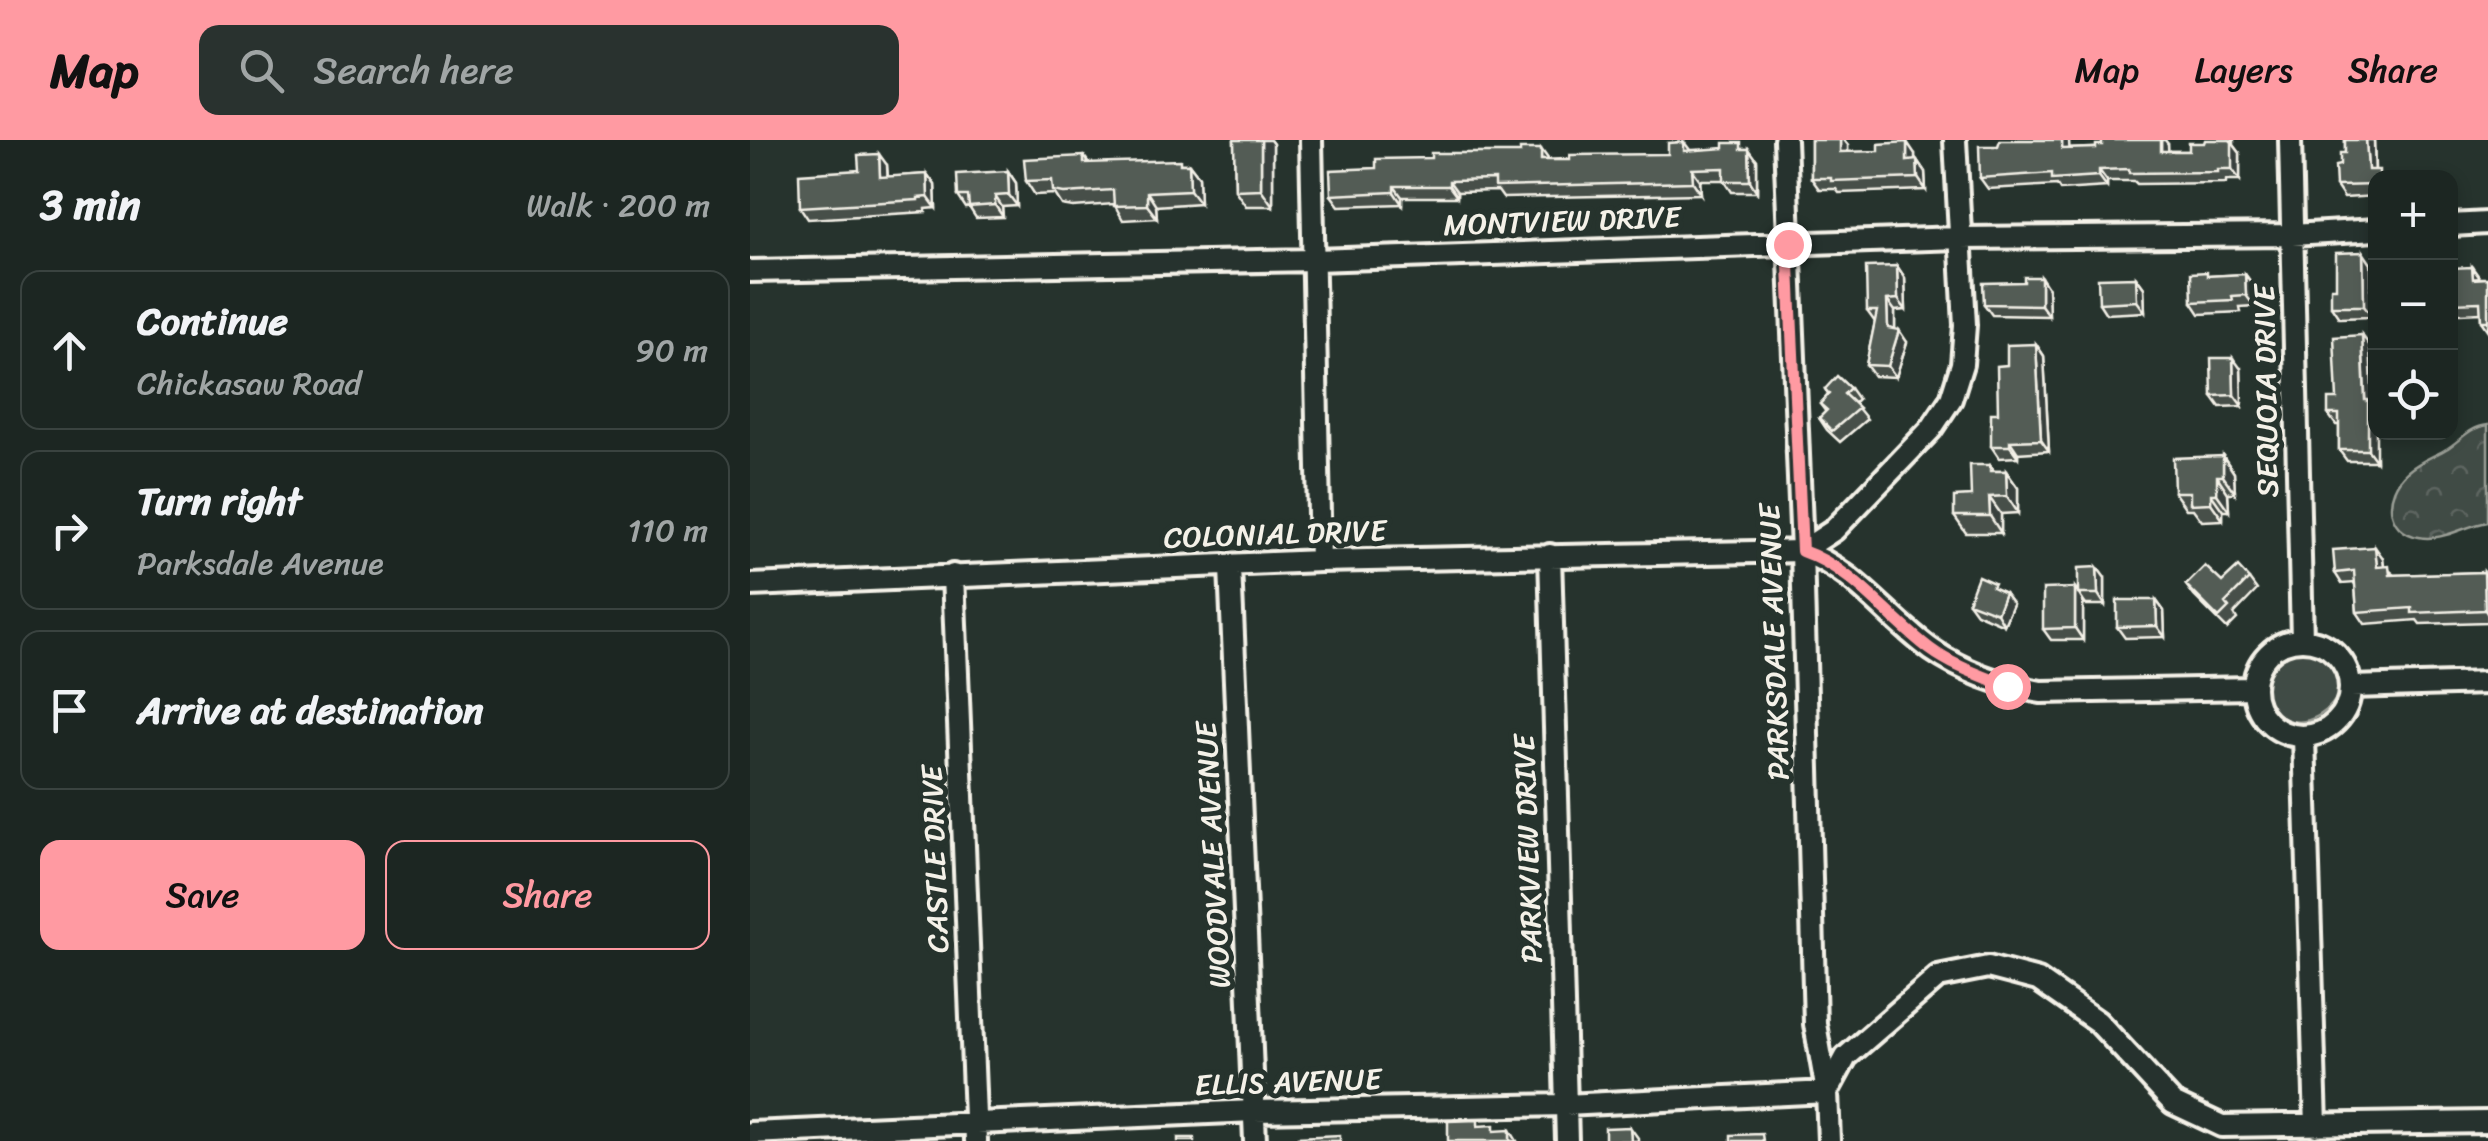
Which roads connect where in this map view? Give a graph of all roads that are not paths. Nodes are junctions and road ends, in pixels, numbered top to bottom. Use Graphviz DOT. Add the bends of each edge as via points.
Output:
graph roads {
  1 [pos="1310,140"];
  2 [pos="1784,140"];
  3 [pos="1955,140"];
  4 [pos="2290,140"];
  5 [pos="2488,223"];
  6 [pos="2458,225"];
  7 [pos="2368,230"];
  8 [pos="2292,235"];
  9 [pos="1959,238"];
  10 [pos="1788,244"];
  11 [pos="1315,260"];
  12 [pos="750,271"];
  13 [pos="1802,551"];
  14 [pos="1550,555"];
  15 [pos="1320,561"];
  16 [pos="1230,567"];
  17 [pos="953,575"];
  18 [pos="750,585"];
  19 [pos="2302,640"];
  20 [pos="2488,683"];
  21 [pos="2352,687"];
  22 [pos="2253,688"];
  23 [pos="2304,738"];
  24 [pos="1827,1092"];
  25 [pos="1565,1105"];
  26 [pos="1254,1112"];
  27 [pos="2488,1122"];
  28 [pos="2316,1126"];
  29 [pos="976,1132"];
  30 [pos="750,1133"];
  31 [pos="1255,1141"];
  32 [pos="1567,1141"];
  33 [pos="1829,1141"];
  1 -- 11 [label="street"];
  2 -- 10 [label="street, PARKSDALE AVENUE"];
  3 -- 9 [label="street"];
  4 -- 8 [label="street, SEQUOIA DRIVE"];
  5 -- 6 [label="street"];
  7 -- 8 [label="street, MONTVIEW DRIVE"];
  8 -- 9 [label="street, MONTVIEW DRIVE"];
  8 -- 19 [label="street, SEQUOIA DRIVE"];
  9 -- 10 [label="street, MONTVIEW DRIVE"];
  9 -- 13 [label="street" via="1964,325 1952,399 1834,530"];
  10 -- 11 [label="street, MONTVIEW DRIVE"];
  10 -- 13 [label="street, PARKSDALE AVENUE"];
  11 -- 12 [label="street, MONTVIEW DRIVE"];
  11 -- 15 [label="street"];
  13 -- 14 [label="street, COLONIAL DRIVE"];
  13 -- 22 [label="street" via="1829,560 1931,649 2007,686 2041,692"];
  13 -- 24 [label="street, PARKSDALE AVENUE" via="1815,1024"];
  14 -- 15 [label="street, COLONIAL DRIVE"];
  14 -- 25 [label="street, PARKVIEW DRIVE"];
  15 -- 16 [label="street, COLONIAL DRIVE"];
  16 -- 17 [label="street, COLONIAL DRIVE"];
  16 -- 26 [label="street, WOODVALE AVENUE"];
  17 -- 18 [label="street, COLONIAL DRIVE"];
  17 -- 29 [label="street, CASTLE DRIVE"];
  19 -- 21 [label="street" via="2324,644 2341,658"];
  19 -- 22 [label="street" via="2279,646 2258,666"];
  20 -- 21 [label="street"];
  21 -- 23 [label="street" via="2345,713 2328,730"];
  22 -- 23 [label="street" via="2258,711 2278,731"];
  23 -- 28 [label="street"];
  24 -- 25 [label="street, ELLIS AVENUE"];
  24 -- 28 [label="street" via="1846,1056 1938,977 1988,967 2038,980 2098,1022 2173,1103 2222,1126"];
  24 -- 33 [label="street, PARKSDALE AVENUE"];
  25 -- 26 [label="street, ELLIS AVENUE"];
  25 -- 32 [label="street, PARKVIEW DRIVE"];
  26 -- 29 [label="street, ELLIS AVENUE"];
  26 -- 31 [label="street, WOODVALE AVENUE"];
  27 -- 28 [label="street"];
  29 -- 30 [label="street, ELLIS AVENUE"];
}
